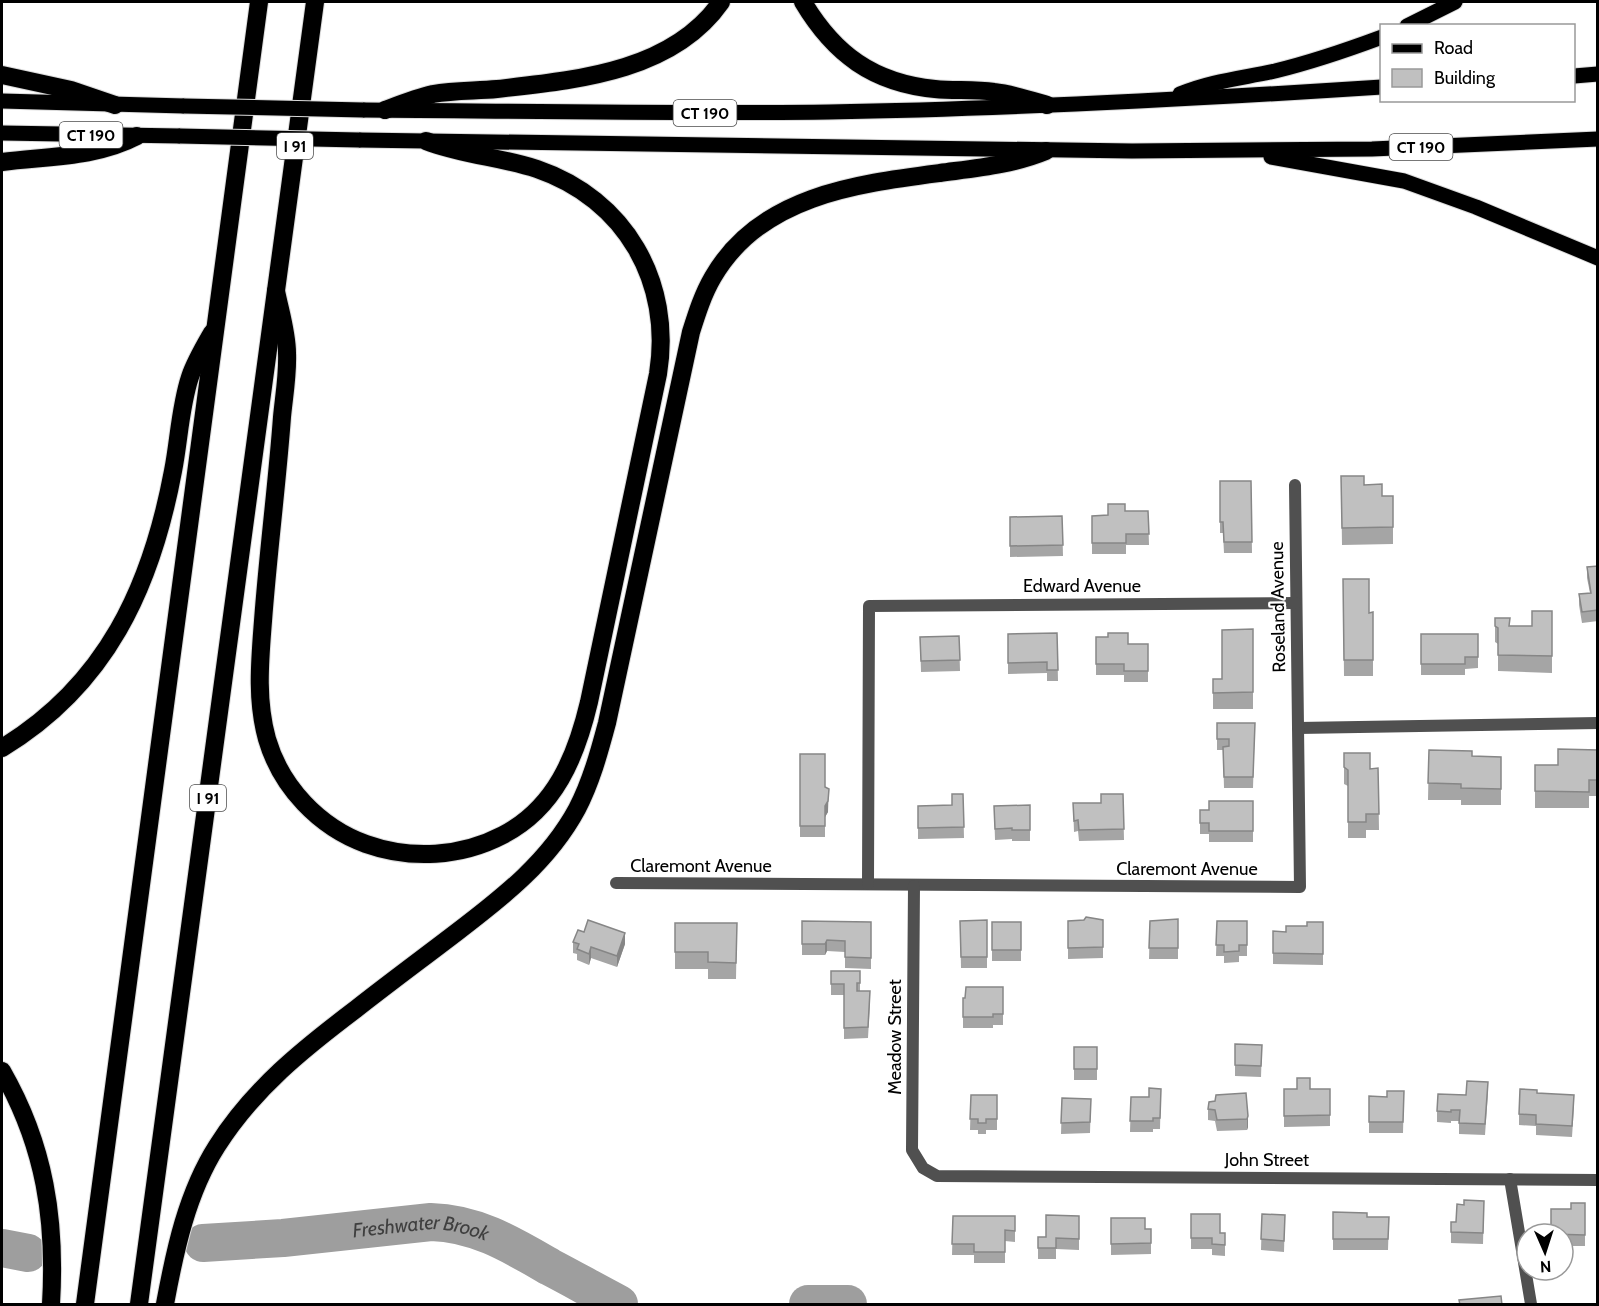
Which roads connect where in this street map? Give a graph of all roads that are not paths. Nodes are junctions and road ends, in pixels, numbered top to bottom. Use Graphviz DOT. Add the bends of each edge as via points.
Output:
graph roads {
  1 [pos="259,2"];
  2 [pos="315,2"];
  3 [pos="721,2"];
  4 [pos="803,2"];
  5 [pos="1455,2"];
  6 [pos="1411,24"];
  7 [pos="1380,38"];
  8 [pos="1598,74"];
  9 [pos="2,75"];
  10 [pos="1575,76"];
  11 [pos="1380,87"];
  12 [pos="1166,99"];
  13 [pos="2,101"];
  14 [pos="115,105"];
  15 [pos="1047,105"];
  16 [pos="385,110"];
  17 [pos="2,133"];
  18 [pos="137,136"];
  19 [pos="1598,139"];
  20 [pos="426,141"];
  21 [pos="1046,151"];
  22 [pos="1245,151"];
  23 [pos="2,162"];
  24 [pos="1598,258"];
  25 [pos="276,291"];
  26 [pos="217,323"];
  27 [pos="1295,485"];
  28 [pos="1295,603"];
  29 [pos="1598,723"];
  30 [pos="1298,728"];
  31 [pos="2,748"];
  32 [pos="616,883"];
  33 [pos="868,884"];
  34 [pos="914,886"];
  35 [pos="2,1071"];
  36 [pos="937,1176"];
  37 [pos="1510,1179"];
  38 [pos="1598,1180"];
  39 [pos="51,1305"];
  40 [pos="85,1305"];
  41 [pos="139,1305"];
  42 [pos="165,1305"];
  43 [pos="1531,1305"];
  1 -- 26 [label="highway"];
  2 -- 25 [label="highway, I 91"];
  3 -- 16 [label="highway" via="692,33 637,63 558,81 434,94"];
  4 -- 15 [label="highway" via="836,45 876,75 917,87 995,92"];
  5 -- 6 [label="main road"];
  7 -- 12 [label="main road" via="1316,60 1213,82"];
  8 -- 10 [label="main road"];
  9 -- 14 [label="highway" via="71,90"];
  11 -- 12 [label="main road, CT 190"];
  12 -- 15 [label="main road, CT 190"];
  13 -- 14 [label="main road, CT 190"];
  14 -- 16 [label="main road, CT 190, bridge"];
  15 -- 16 [label="main road, CT 190" via="754,113"];
  17 -- 18 [label="main road, CT 190"];
  18 -- 20 [label="main road, CT 190, bridge"];
  18 -- 23 [label="highway" via="100,151"];
  19 -- 22 [label="main road, CT 190"];
  20 -- 21 [label="main road, CT 190"];
  20 -- 25 [label="highway" via="539,170 595,199 619,223 639,253 653,287 661,324 658,374 580,736 570,764 549,798 526,820 493,840 458,851 424,854 384,850 359,842 326,824 304,803 285,779 272,752 264,726 260,678 287,352"];
  21 -- 22 [label="main road, CT 190"];
  21 -- 42 [label="highway" via="1008,164 884,181 816,197 764,221 728,254 707,288 691,332 607,723 576,810 550,848 514,887 299,1052 245,1107 217,1146 199,1181 182,1224"];
  22 -- 24 [label="main road" via="1404,181"];
  25 -- 41 [label="highway, I 91"];
  26 -- 31 [label="highway" via="189,379 162,519 129,612 99,660 72,691 32,728"];
  26 -- 40 [label="highway"];
  27 -- 28 [label="street, Roseland Avenue"];
  28 -- 30 [label="street, Roseland Avenue"];
  28 -- 33 [label="street, Edward Avenue" via="869,606"];
  29 -- 30 [label="street"];
  30 -- 34 [label="street, Claremont Avenue" via="1300,887"];
  32 -- 33 [label="street, Claremont Avenue"];
  33 -- 34 [label="street, Claremont Avenue"];
  34 -- 36 [label="street, Meadow Street" via="912,1150 923,1168"];
  35 -- 39 [label="highway" via="30,1130 44,1181 52,1231"];
  36 -- 37 [label="street, John Street"];
  37 -- 38 [label="street, John Street"];
  37 -- 43 [label="street"];
}
